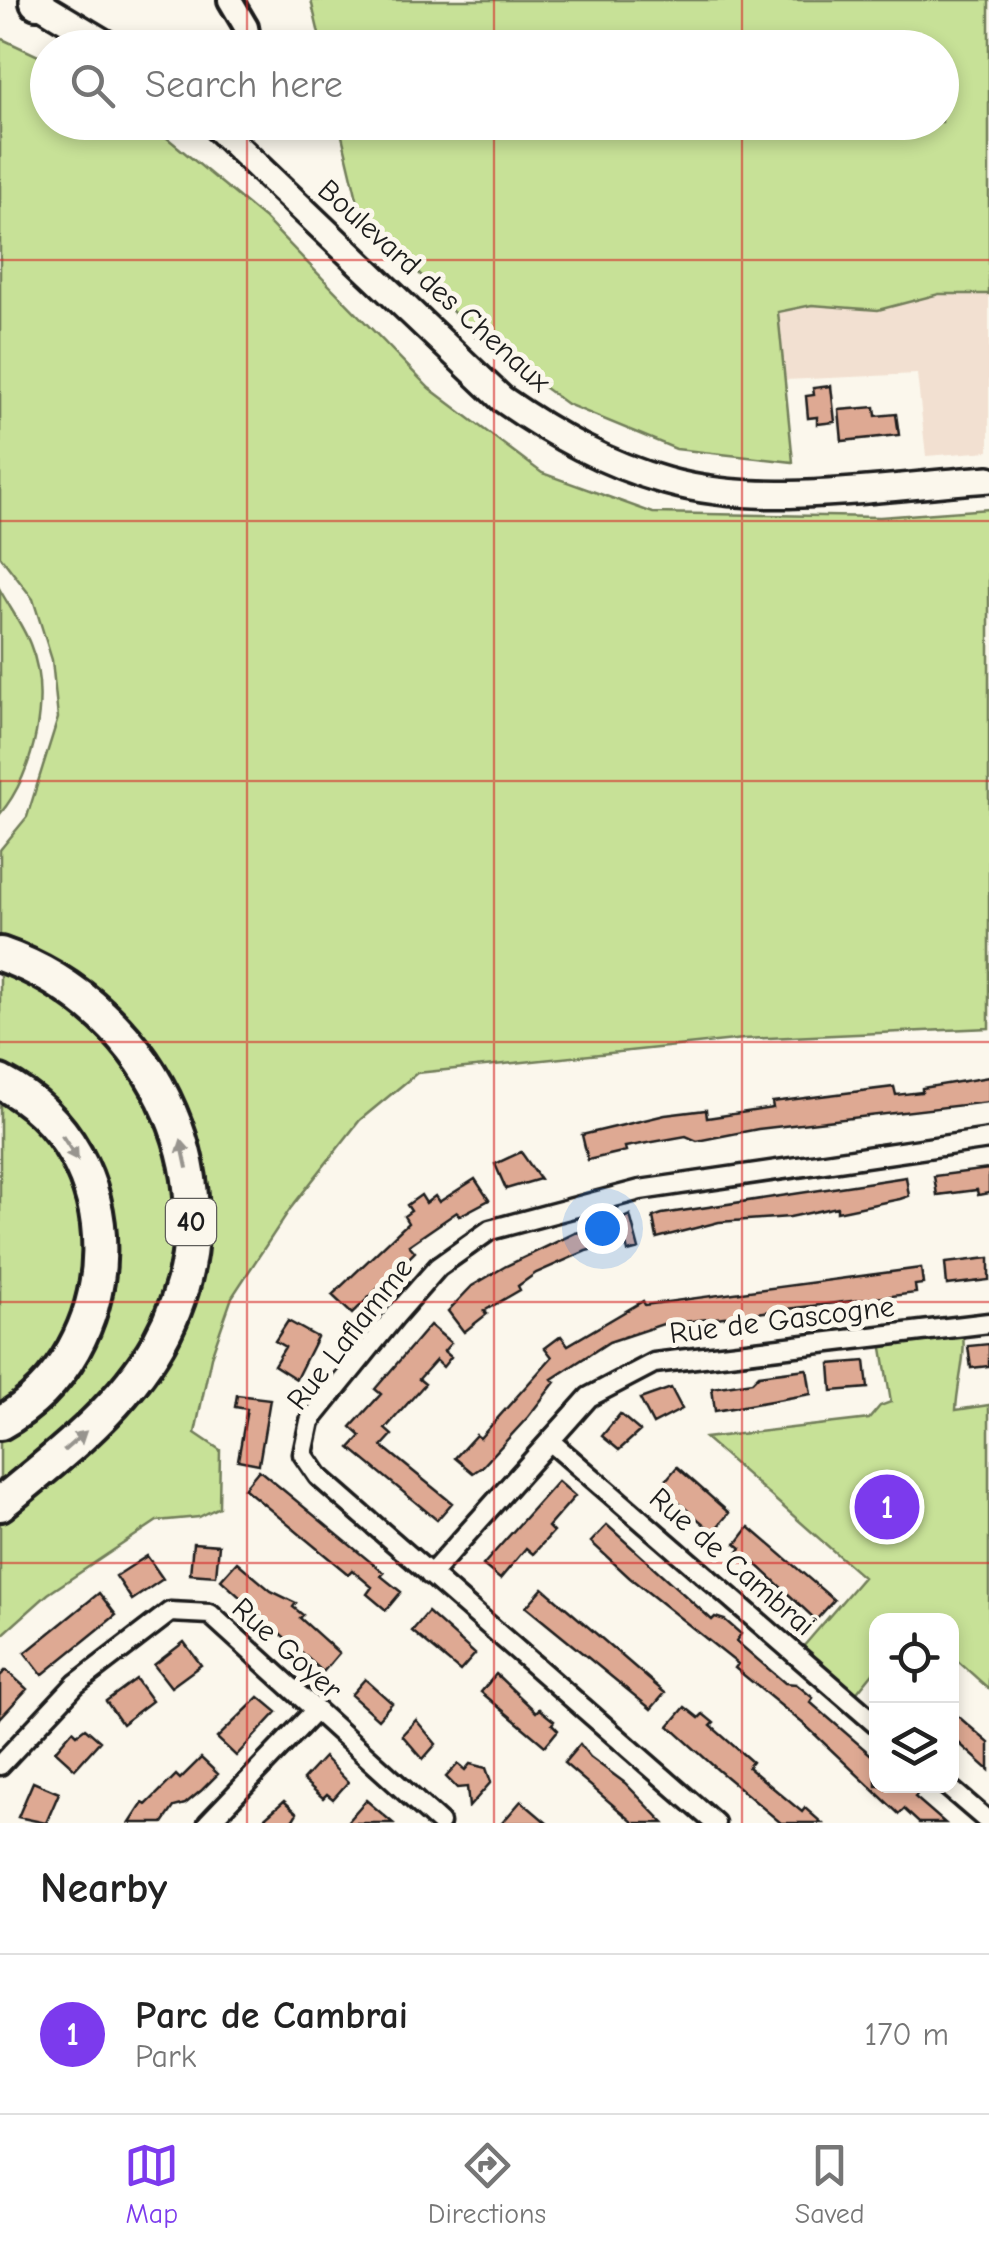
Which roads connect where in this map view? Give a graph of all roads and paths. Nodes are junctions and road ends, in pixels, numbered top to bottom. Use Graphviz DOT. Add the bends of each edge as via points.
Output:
graph roads {
  1 [pos="230,0"];
  2 [pos="36,1"];
  3 [pos="84,30"];
  4 [pos="247,30"];
  5 [pos="231,140"];
  6 [pos="989,479"];
  7 [pos="0,954"];
  8 [pos="0,1082"];
  9 [pos="989,1139"];
  10 [pos="989,1323"];
  11 [pos="0,1422"];
  12 [pos="551,1442"];
  13 [pos="0,1504"];
  14 [pos="430,1575"];
  15 [pos="315,1711"];
  16 [pos="869,1718"];
  17 [pos="0,1766"];
  18 [pos="955,1793"];
  19 [pos="989,1822"];
  20 [pos="208,1823"];
  21 [pos="440,1823"];
  22 [pos="715,1823"];
  1 -- 4 [label="street"];
  2 -- 3 [label="main road"];
  5 -- 6 [label="main road, Boulevard des Chenaux" via="502,399 603,460 724,491"];
  13 -- 7 [label="highway, 40, one-way" via="96,1422 150,1357 178,1296 191,1211 176,1123 136,1050 76,991"];
  8 -- 11 [label="highway, one-way" via="39,1110 71,1148 94,1200 101,1246 94,1307 74,1352 38,1395"];
  9 -- 14 [label="street, Rue Laflamme" via="640,1190 490,1230 438,1266 310,1421 304,1454 318,1476"];
  10 -- 12 [label="street, Rue de Gascogne" via="654,1363 589,1398"];
  12 -- 14 [label="street, Rue de Gascogne"];
  12 -- 16 [label="street, Rue de Cambrai"];
  14 -- 22 [label="street, Rue Laflamme"];
  15 -- 17 [label="street, Rue Goyer" via="210,1614 170,1612 76,1684"];
  15 -- 20 [label="street"];
  15 -- 21 [label="street, Rue Goyer"];
  18 -- 19 [label="street"];
}
